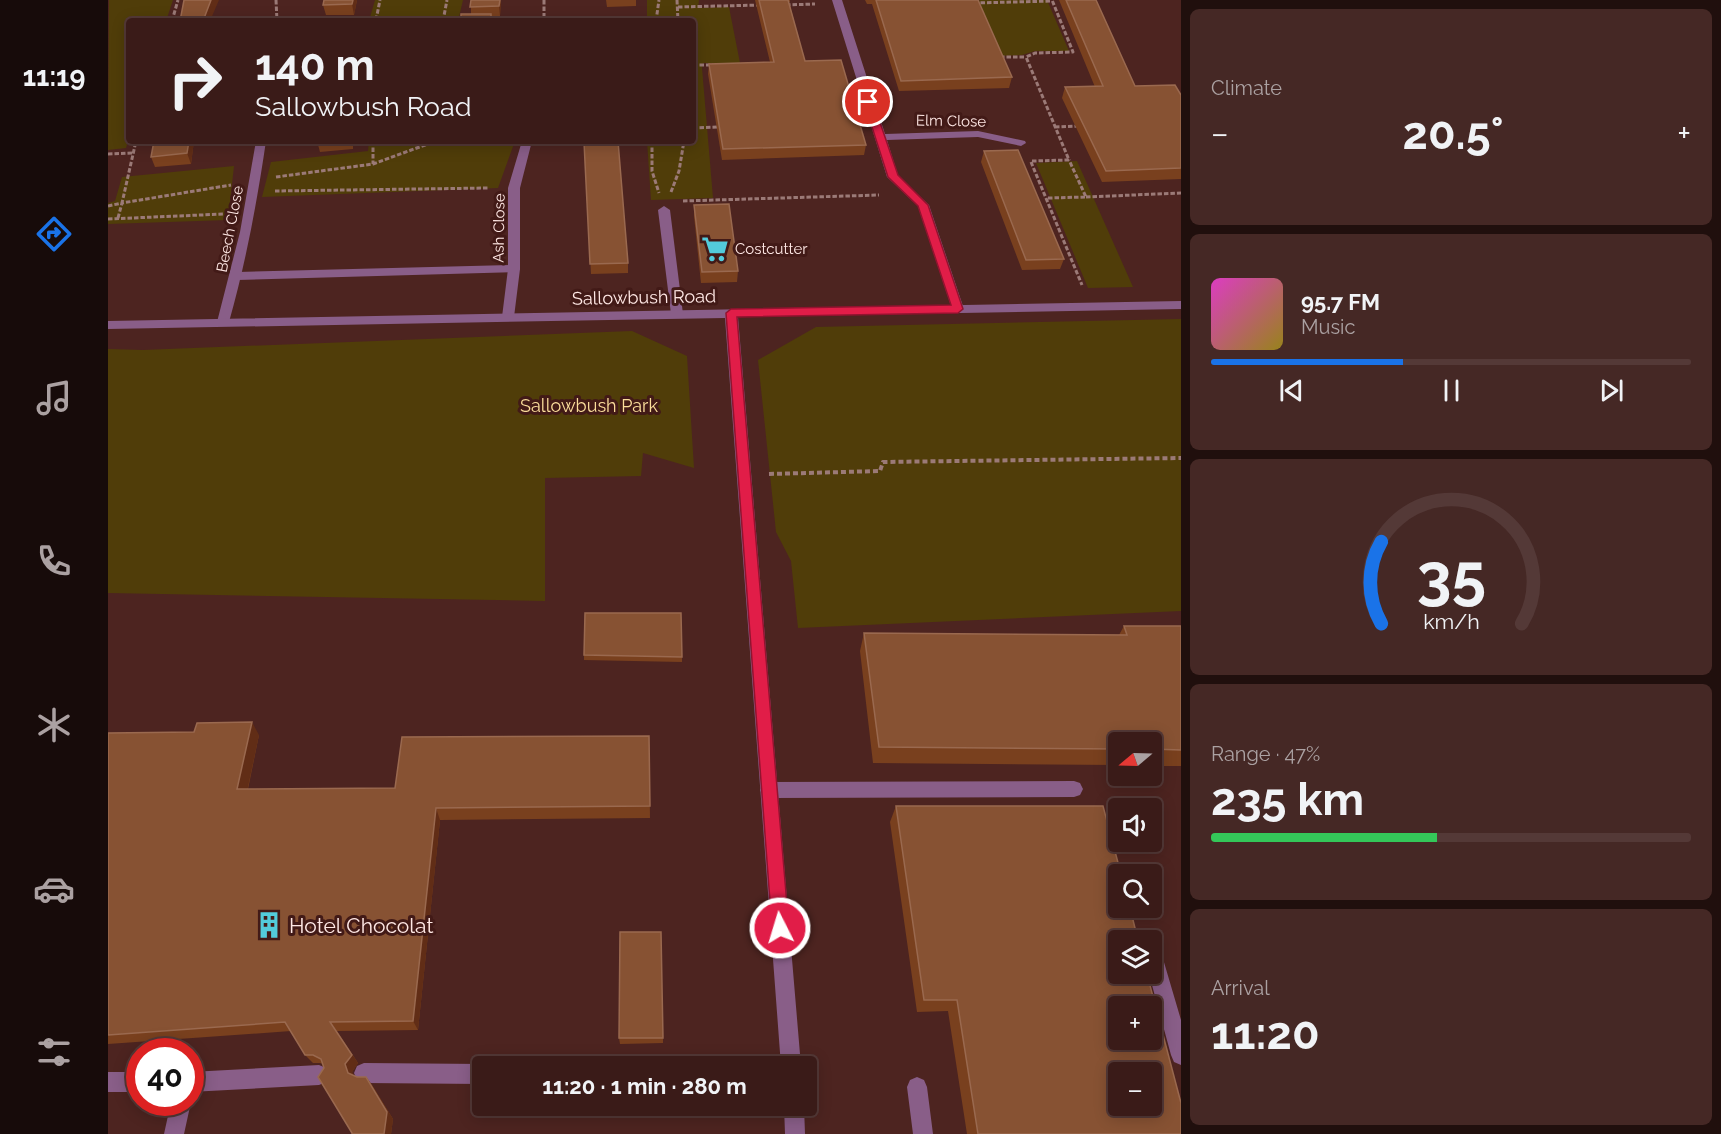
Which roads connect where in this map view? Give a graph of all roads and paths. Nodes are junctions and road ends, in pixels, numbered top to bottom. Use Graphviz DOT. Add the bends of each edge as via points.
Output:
graph roads {
  1 [pos="178,0"];
  2 [pos="276,0"];
  3 [pos="380,0"];
  4 [pos="447,0"];
  5 [pos="544,0"];
  6 [pos="659,0"];
  7 [pos="677,0"];
  8 [pos="1052,1"];
  9 [pos="837,2"];
  10 [pos="969,3"];
  11 [pos="769,5"];
  12 [pos="781,5"];
  13 [pos="678,7"];
  14 [pos="173,18"];
  15 [pos="277,18"];
  16 [pos="377,18"];
  17 [pos="444,18"];
  18 [pos="544,18"];
  19 [pos="656,18"];
  20 [pos="678,18"];
  21 [pos="1090,126"];
  22 [pos="722,127"];
  23 [pos="1055,127"];
  24 [pos="696,128"];
  25 [pos="880,137"];
  26 [pos="1021,143"];
  27 [pos="135,144"];
  28 [pos="261,144"];
  29 [pos="373,144"];
  30 [pos="526,144"];
  31 [pos="652,144"];
  32 [pos="684,144"];
  33 [pos="132,153"];
  34 [pos="108,154"];
  35 [pos="1069,160"];
  36 [pos="1031,161"];
  37 [pos="373,164"];
  38 [pos="904,187"];
  39 [pos="514,188"];
  40 [pos="253,192"];
  41 [pos="1181,193"];
  42 [pos="1086,197"];
  43 [pos="1048,198"];
  44 [pos="108,206"];
  45 [pos="665,206"];
  46 [pos="250,214"];
  47 [pos="108,219"];
  48 [pos="514,268"];
  49 [pos="237,276"];
  50 [pos="1181,305"];
  51 [pos="1090,307"];
  52 [pos="958,309"];
  53 [pos="731,313"];
  54 [pos="677,314"];
  55 [pos="508,317"];
  56 [pos="223,322"];
  57 [pos="108,325"];
  58 [pos="1181,458"];
  59 [pos="744,475"];
  60 [pos="1074,789"];
  61 [pos="769,790"];
  62 [pos="1161,984"];
  63 [pos="1181,1055"];
  64 [pos="790,1056"];
  65 [pos="364,1073"];
  66 [pos="472,1074"];
  67 [pos="320,1075"];
  68 [pos="204,1081"];
  69 [pos="108,1082"];
  70 [pos="126,1082"];
  71 [pos="917,1087"];
  72 [pos="178,1116"];
  73 [pos="794,1116"];
  74 [pos="174,1134"];
  75 [pos="795,1134"];
  76 [pos="923,1134"];
  1 -- 14 [label="path"];
  2 -- 15 [label="path"];
  3 -- 16 [label="path"];
  4 -- 17 [label="path"];
  5 -- 18 [label="path"];
  6 -- 19 [label="path"];
  7 -- 13 [label="path"];
  8 -- 10 [label="path"];
  8 -- 23 [label="path" via="1073,52 1026,56"];
  9 -- 12 [label="path"];
  9 -- 25 [label="street"];
  11 -- 13 [label="path"];
  13 -- 20 [label="path"];
  21 -- 23 [label="path"];
  22 -- 24 [label="path"];
  23 -- 35 [label="path"];
  25 -- 26 [label="street, Elm Close" via="978,134"];
  25 -- 38 [label="street" via="893,177"];
  26 -- 36 [label="path"];
  27 -- 33 [label="path"];
  28 -- 40 [label="street, Beech Close"];
  29 -- 37 [label="path"];
  30 -- 39 [label="street, Ash Close"];
  31 -- 45 [label="path" via="652,171"];
  32 -- 45 [label="path" via="679,171"];
  33 -- 34 [label="path"];
  33 -- 44 [label="path" via="122,203"];
  35 -- 36 [label="path"];
  35 -- 42 [label="path"];
  36 -- 43 [label="path"];
  38 -- 45 [label="path" via="884,195"];
  38 -- 52 [label="street" via="923,205"];
  39 -- 40 [label="path"];
  39 -- 48 [label="street, Ash Close"];
  40 -- 46 [label="street, Beech Close"];
  41 -- 42 [label="path"];
  42 -- 43 [label="path"];
  43 -- 51 [label="path"];
  45 -- 54 [label="street"];
  46 -- 47 [label="path"];
  46 -- 49 [label="street, Beech Close"];
  48 -- 49 [label="street"];
  48 -- 55 [label="street, Ash Close"];
  49 -- 56 [label="street, Beech Close"];
  50 -- 51 [label="street, Sallowbush Road"];
  51 -- 52 [label="street, Sallowbush Road"];
  52 -- 53 [label="street, Sallowbush Road"];
  53 -- 54 [label="street, Sallowbush Road"];
  53 -- 59 [label="street"];
  54 -- 55 [label="street, Sallowbush Road"];
  55 -- 56 [label="street, Sallowbush Road"];
  56 -- 57 [label="street, Sallowbush Road"];
  58 -- 59 [label="path" via="883,462 880,471"];
  59 -- 61 [label="street"];
  60 -- 61 [label="street"];
  61 -- 64 [label="street"];
  62 -- 63 [label="street"];
  65 -- 66 [label="street"];
  67 -- 68 [label="street"];
  69 -- 70 [label="street"];
  71 -- 76 [label="street"];
  72 -- 74 [label="street"];
  73 -- 75 [label="street"];
}
